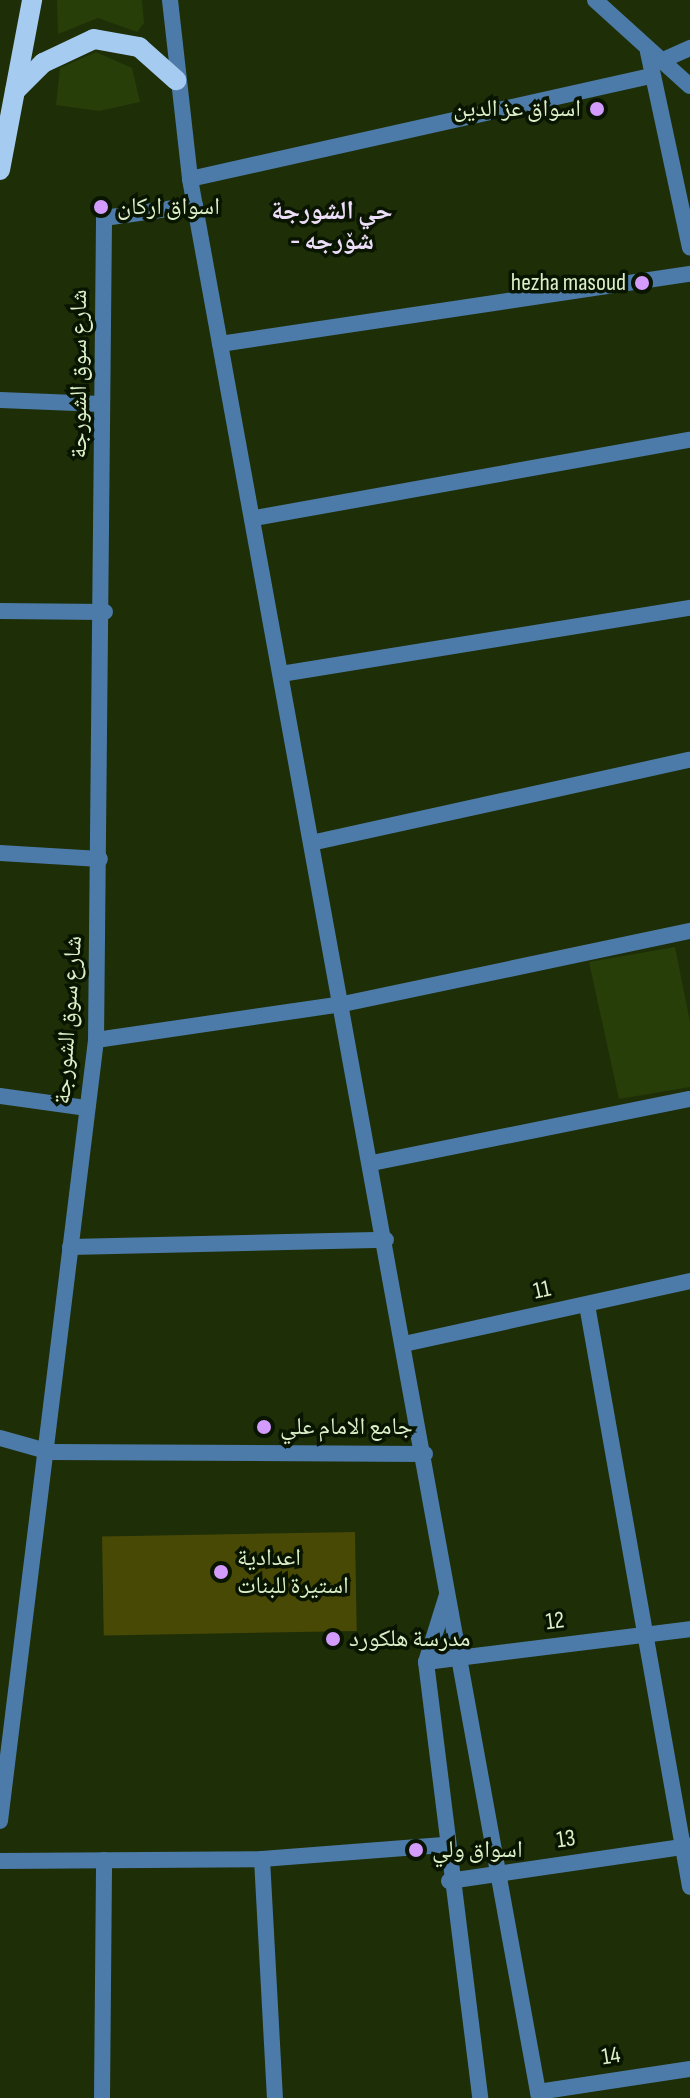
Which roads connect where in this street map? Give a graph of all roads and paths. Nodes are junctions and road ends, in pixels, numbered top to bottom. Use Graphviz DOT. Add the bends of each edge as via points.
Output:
graph roads {
  1 [pos="32,0"];
  2 [pos="595,0"];
  3 [pos="173,1"];
  4 [pos="690,48"];
  5 [pos="648,52"];
  6 [pos="663,60"];
  7 [pos="651,76"];
  8 [pos="176,80"];
  9 [pos="690,86"];
  10 [pos="15,91"];
  11 [pos="0,170"];
  12 [pos="190,179"];
  13 [pos="195,205"];
  14 [pos="688,223"];
  15 [pos="690,248"];
  16 [pos="690,274"];
  17 [pos="220,344"];
  18 [pos="0,400"];
  19 [pos="101,404"];
  20 [pos="690,440"];
  21 [pos="255,518"];
  22 [pos="690,608"];
  23 [pos="0,611"];
  24 [pos="105,612"];
  25 [pos="281,674"];
  26 [pos="690,760"];
  27 [pos="311,843"];
  28 [pos="0,853"];
  29 [pos="100,859"];
  30 [pos="690,931"];
  31 [pos="343,1004"];
  32 [pos="96,1040"];
  33 [pos="0,1096"];
  34 [pos="690,1099"];
  35 [pos="87,1108"];
  36 [pos="372,1163"];
  37 [pos="386,1240"];
  38 [pos="70,1247"];
  39 [pos="690,1281"];
  40 [pos="587,1305"];
  41 [pos="404,1344"];
  42 [pos="0,1438"];
  43 [pos="50,1452"];
  44 [pos="425,1454"];
  45 [pos="448,1594"];
  46 [pos="690,1629"];
  47 [pos="645,1635"];
  48 [pos="464,1656"];
  49 [pos="426,1662"];
  50 [pos="4,1758"];
  51 [pos="0,1821"];
  52 [pos="446,1845"];
  53 [pos="686,1846"];
  54 [pos="262,1859"];
  55 [pos="104,1860"];
  56 [pos="0,1861"];
  57 [pos="500,1873"];
  58 [pos="449,1881"];
  59 [pos="690,1887"];
  60 [pos="690,2069"];
  61 [pos="539,2095"];
  62 [pos="102,2098"];
  63 [pos="275,2098"];
  64 [pos="480,2098"];
  1 -- 10 [label="main road"];
  2 -- 5 [label="street"];
  3 -- 8 [label="street"];
  4 -- 6 [label="street"];
  5 -- 6 [label="street"];
  5 -- 7 [label="street"];
  6 -- 9 [label="street"];
  7 -- 12 [label="street"];
  7 -- 14 [label="street"];
  8 -- 10 [label="main road" via="139,47 94,39 65,49"];
  8 -- 12 [label="street"];
  10 -- 11 [label="main road"];
  12 -- 13 [label="street"];
  13 -- 17 [label="street"];
  13 -- 19 [label="street, شارع سوق الشورجة" via="104,218"];
  14 -- 15 [label="street"];
  16 -- 17 [label="street"];
  17 -- 21 [label="street"];
  18 -- 19 [label="street"];
  19 -- 24 [label="street, شارع سوق الشورجة"];
  20 -- 21 [label="street"];
  21 -- 25 [label="street"];
  22 -- 25 [label="street"];
  23 -- 24 [label="street"];
  24 -- 29 [label="street, شارع سوق الشورجة"];
  25 -- 27 [label="street"];
  26 -- 27 [label="street"];
  27 -- 31 [label="street"];
  28 -- 29 [label="street"];
  29 -- 32 [label="street, شارع سوق الشورجة"];
  30 -- 31 [label="street"];
  31 -- 32 [label="street"];
  31 -- 36 [label="street"];
  32 -- 35 [label="street, شارع سوق الشورجة"];
  33 -- 35 [label="street"];
  34 -- 36 [label="street"];
  35 -- 38 [label="street, شارع سوق الشورجة"];
  36 -- 37 [label="street"];
  37 -- 38 [label="street"];
  37 -- 41 [label="street"];
  38 -- 43 [label="street, شارع سوق الشورجة"];
  39 -- 40 [label="street, 11"];
  40 -- 41 [label="street, 11"];
  40 -- 47 [label="street"];
  41 -- 44 [label="street"];
  42 -- 43 [label="street"];
  43 -- 44 [label="street"];
  43 -- 50 [label="street, شارع سوق الشورجة"];
  44 -- 45 [label="street"];
  45 -- 48 [label="street"];
  45 -- 49 [label="street"];
  46 -- 47 [label="street, 12"];
  47 -- 48 [label="street, 12"];
  47 -- 53 [label="street"];
  48 -- 49 [label="street, 12"];
  48 -- 57 [label="street"];
  49 -- 52 [label="street"];
  50 -- 51 [label="street, شارع سوق الشورجة"];
  52 -- 54 [label="street"];
  52 -- 58 [label="street"];
  53 -- 57 [label="street, 13"];
  53 -- 59 [label="street"];
  54 -- 55 [label="street"];
  54 -- 63 [label="street"];
  55 -- 56 [label="street"];
  55 -- 62 [label="street"];
  57 -- 58 [label="street, 13"];
  57 -- 61 [label="street"];
  58 -- 64 [label="street"];
  60 -- 61 [label="street, 14"];
}
